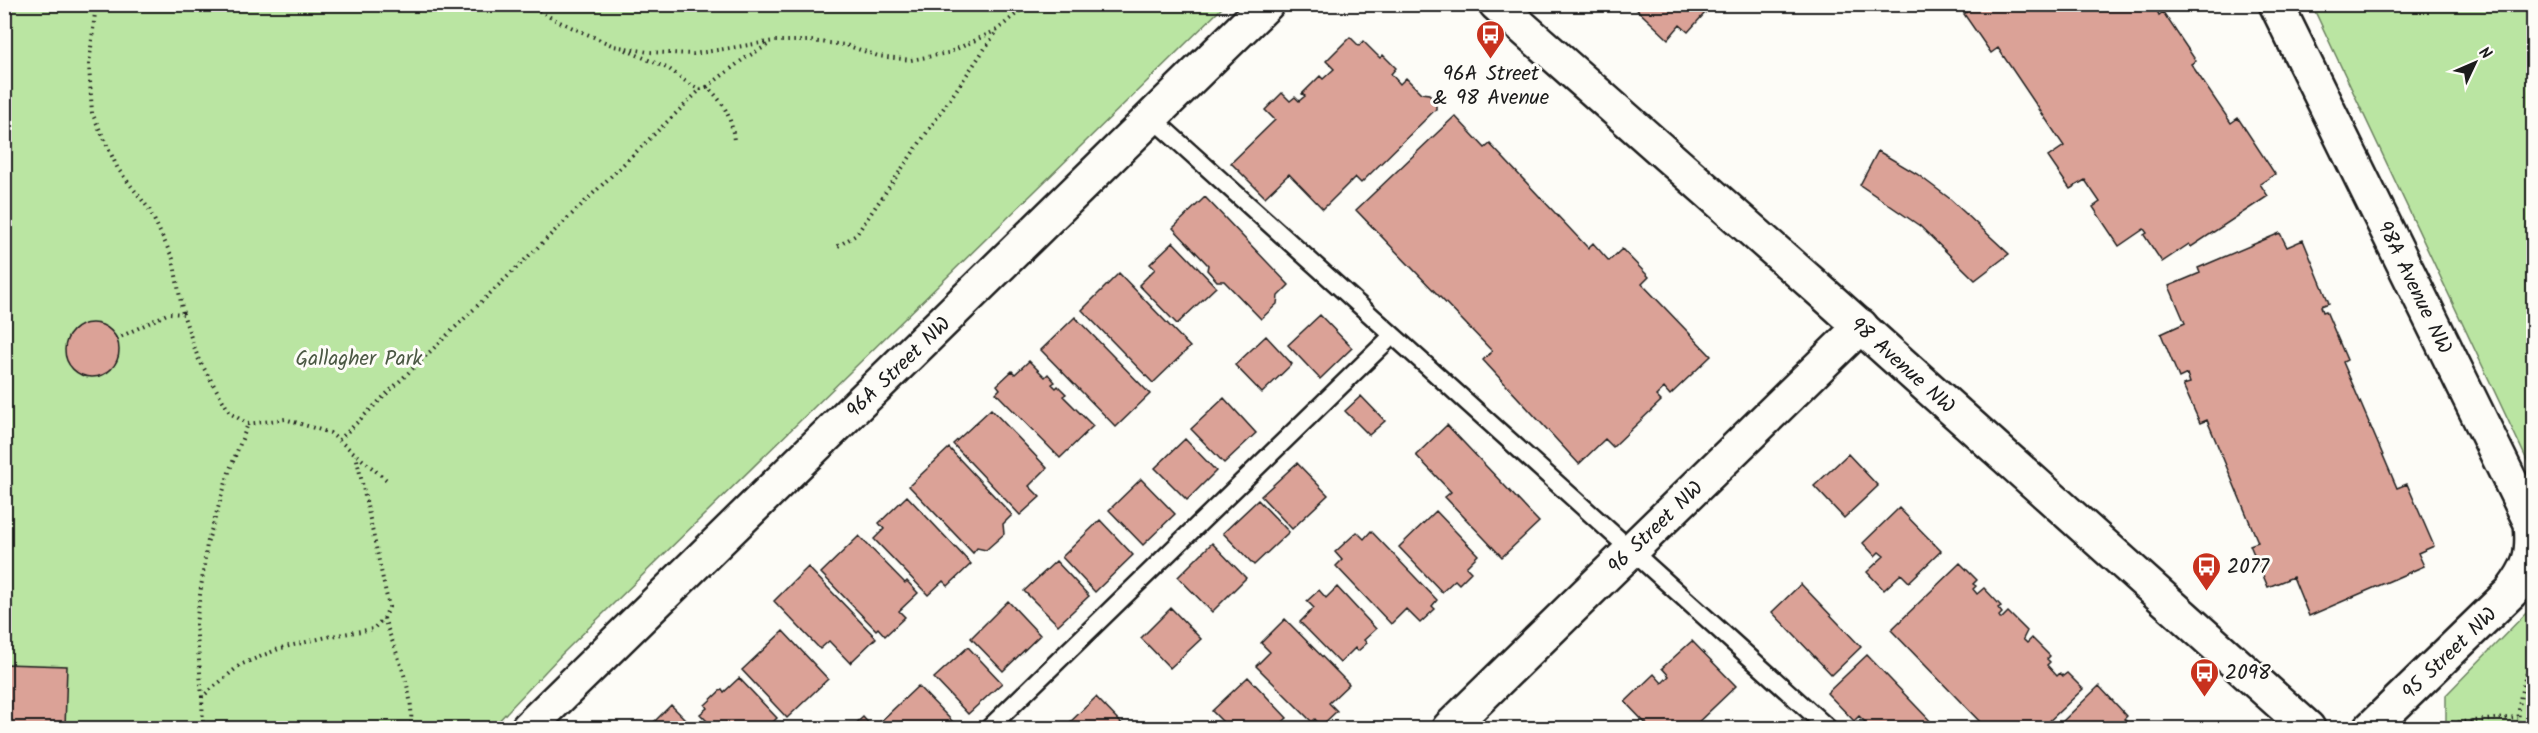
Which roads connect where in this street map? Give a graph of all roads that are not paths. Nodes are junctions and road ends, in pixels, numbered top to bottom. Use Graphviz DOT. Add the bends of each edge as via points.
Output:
graph roads {
  1 [pos="1267,4"];
  2 [pos="1496,4"];
  3 [pos="2276,4"];
  4 [pos="1151,117"];
  5 [pos="1861,326"];
  6 [pos="1392,336"];
  7 [pos="1632,549"];
  8 [pos="2524,574"];
  9 [pos="534,726"];
  10 [pos="988,729"];
  11 [pos="1449,729"];
  12 [pos="1828,729"];
  13 [pos="2308,729"];
  14 [pos="2371,729"];
  1 -- 4 [label="street, 96A Street NW"];
  2 -- 5 [label="street, 98 Avenue NW"];
  3 -- 8 [label="street, 98A Avenue NW" via="2531,523 2533,543"];
  4 -- 6 [label="lane"];
  4 -- 9 [label="street, 96A Street NW"];
  5 -- 7 [label="street, 96 Street NW"];
  5 -- 13 [label="street, 98 Avenue NW"];
  6 -- 7 [label="lane"];
  6 -- 10 [label="lane"];
  7 -- 11 [label="street, 96 Street NW"];
  7 -- 12 [label="lane"];
  8 -- 14 [label="street, 95 Street NW" via="2491,612"];
}
